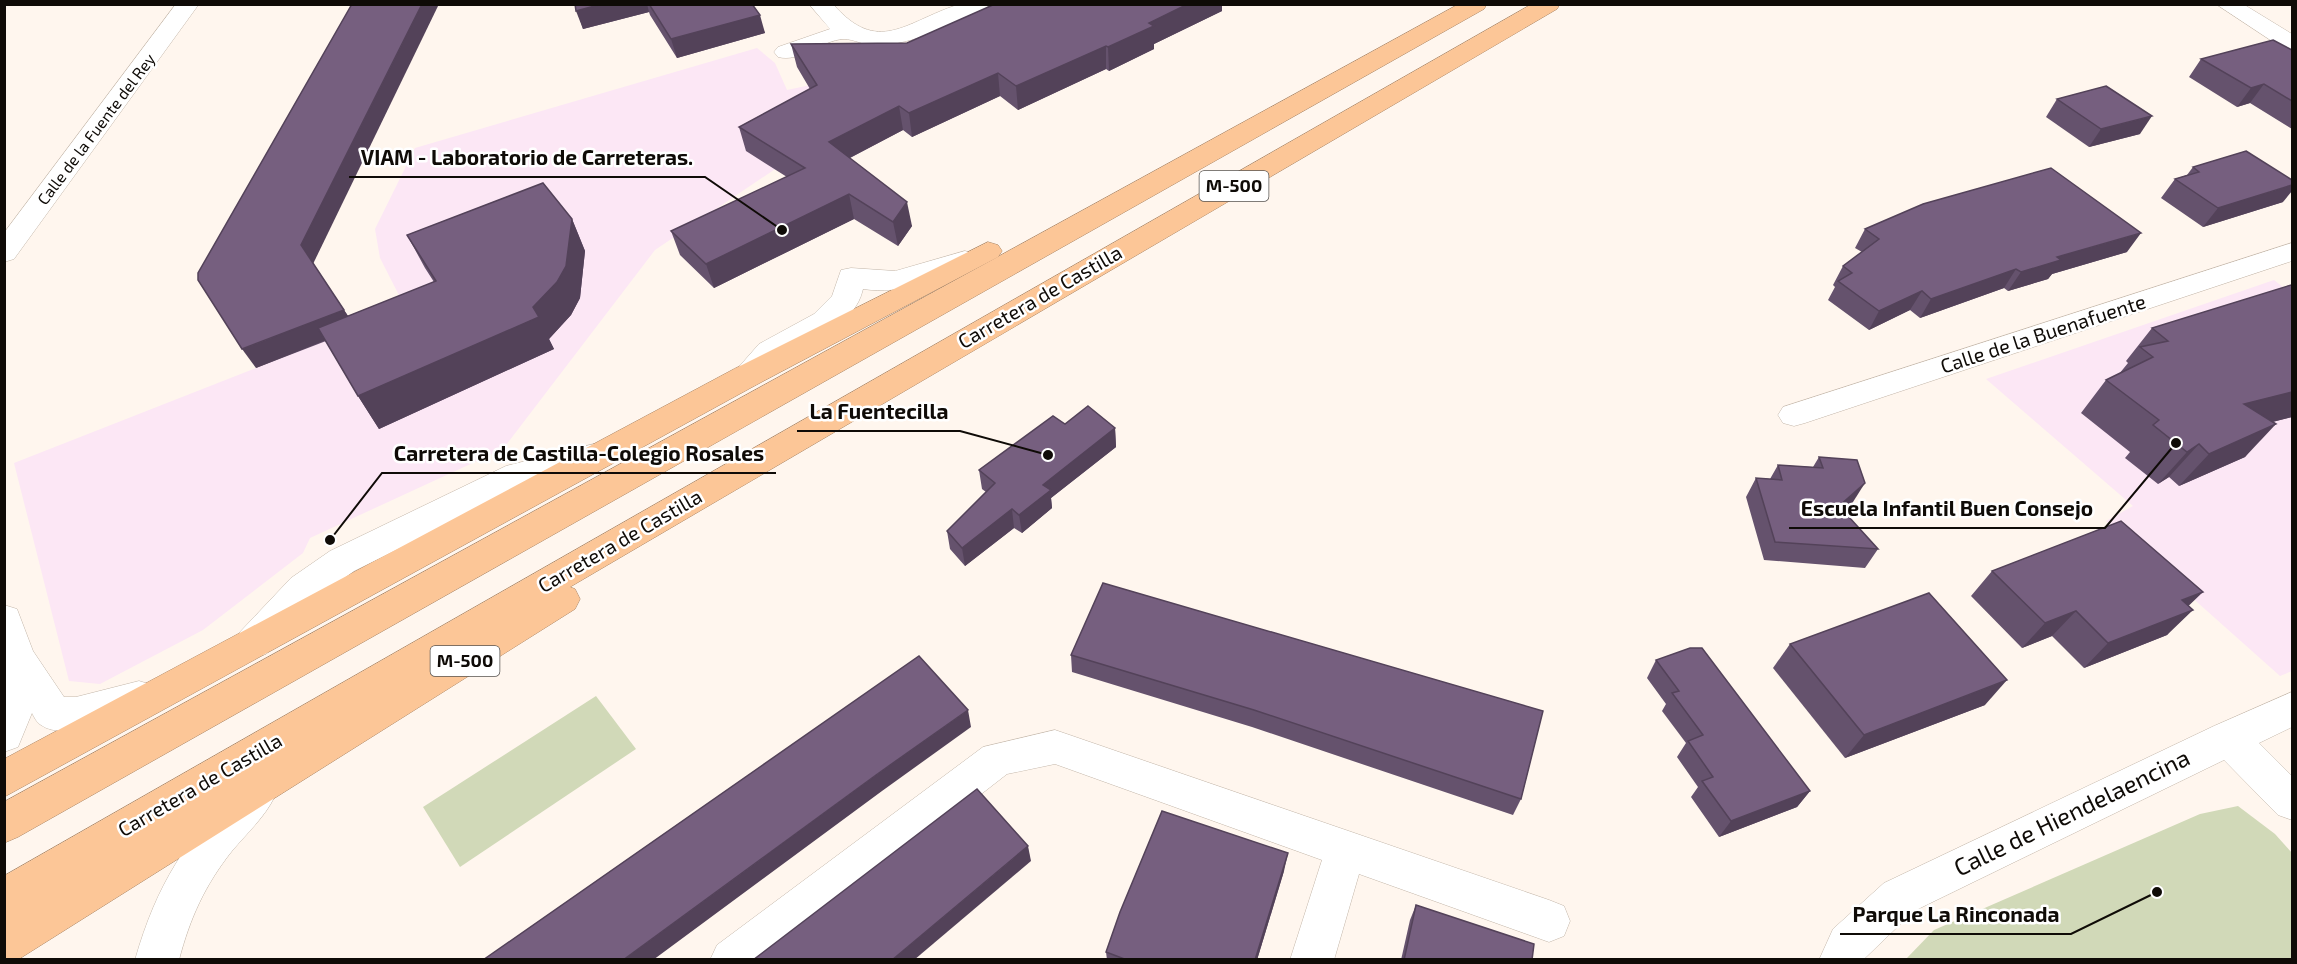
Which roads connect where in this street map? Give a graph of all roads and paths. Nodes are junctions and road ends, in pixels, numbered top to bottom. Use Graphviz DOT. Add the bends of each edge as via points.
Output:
graph roads {
  1 [pos="188,4"];
  2 [pos="820,4"];
  3 [pos="978,4"];
  4 [pos="1476,4"];
  5 [pos="1549,4"];
  6 [pos="2227,4"];
  7 [pos="846,31"];
  8 [pos="1403,44"];
  9 [pos="2292,44"];
  10 [pos="786,52"];
  11 [pos="2292,252"];
  12 [pos="4,253"];
  13 [pos="984,254"];
  14 [pos="918,367"];
  15 [pos="745,377"];
  16 [pos="1794,415"];
  17 [pos="4,620"];
  18 [pos="19,663"];
  19 [pos="172,687"];
  20 [pos="2292,709"];
  21 [pos="4,735"];
  22 [pos="2228,738"];
  23 [pos="4,779"];
  24 [pos="271,781"];
  25 [pos="2292,802"];
  26 [pos="4,824"];
  27 [pos="1345,850"];
  28 [pos="4,899"];
  29 [pos="1549,921"];
  30 [pos="4,944"];
  31 [pos="157,960"];
  32 [pos="732,960"];
  33 [pos="1312,960"];
  34 [pos="1840,960"];
  1 -- 12 [label="street, Calle de la Fuente del Rey"];
  2 -- 7 [label="street"];
  3 -- 7 [label="street" via="916,31 873,38"];
  4 -- 8 [label="highway, M-500"];
  5 -- 14 [label="highway, Carretera de Castilla / M-500"];
  6 -- 9 [label="street"];
  7 -- 10 [label="street"];
  8 -- 13 [label="highway, M-500" via="1258,106"];
  8 -- 26 [label="highway, M-500"];
  11 -- 16 [label="street, Calle de la Buenafuente"];
  13 -- 15 [label="highway, M-500"];
  13 -- 15 [label="street" via="909,279 872,284 851,277 846,300 824,321 770,351"];
  14 -- 24 [label="highway, M-500" via="492,644"];
  14 -- 28 [label="highway, Carretera de Castilla / M-500"];
  15 -- 19 [label="highway, M-500"];
  17 -- 18 [label="street"];
  18 -- 19 [label="street" via="54,713 97,710"];
  18 -- 21 [label="street" via="16,706"];
  19 -- 23 [label="highway, M-500"];
  20 -- 22 [label="street, Calle de Hiendelaencina"];
  22 -- 25 [label="street"];
  22 -- 34 [label="street, Calle de Hiendelaencina" via="1899,897 1848,944"];
  24 -- 30 [label="highway, M-500"];
  24 -- 31 [label="street" via="232,820 194,871 169,916"];
  27 -- 29 [label="street"];
  27 -- 32 [label="street" via="1055,747 997,759"];
  27 -- 33 [label="street"];
}
